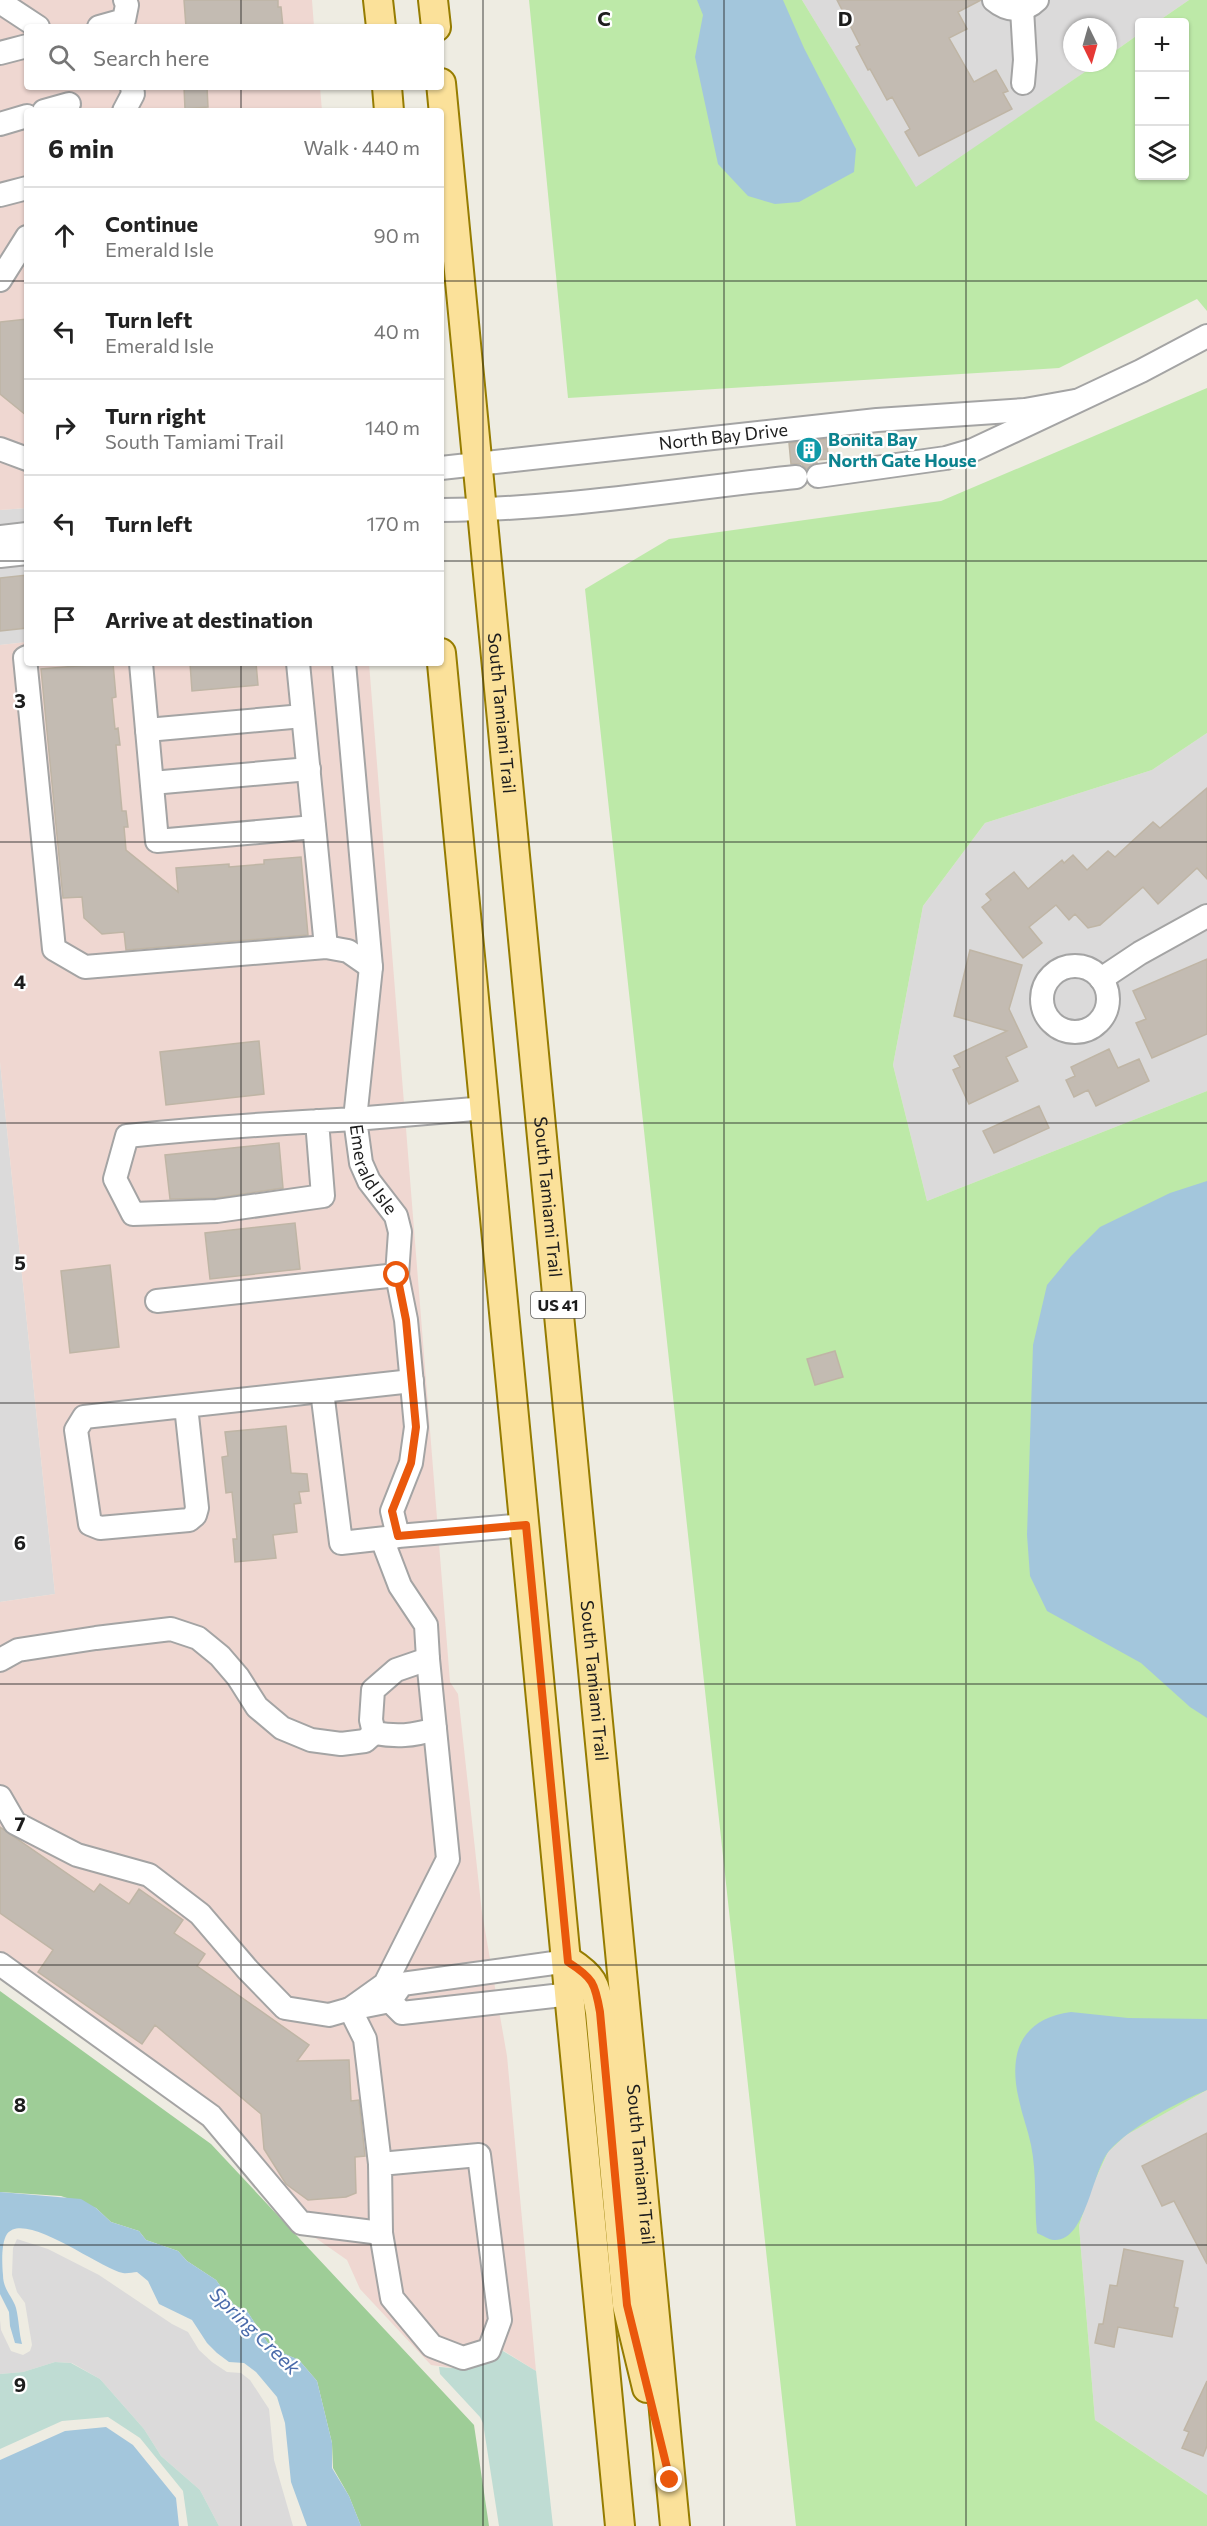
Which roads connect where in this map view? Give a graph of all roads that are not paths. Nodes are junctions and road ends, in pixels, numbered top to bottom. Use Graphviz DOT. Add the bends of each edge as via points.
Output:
graph roads {
  1 [pos="378,0"];
  2 [pos="433,0"];
  3 [pos="994,0"];
  4 [pos="0,2"];
  5 [pos="1030,4"];
  6 [pos="125,16"];
  7 [pos="33,24"];
  8 [pos="106,24"];
  9 [pos="381,24"];
  10 [pos="436,24"];
  11 [pos="24,47"];
  12 [pos="0,53"];
  13 [pos="1023,83"];
  14 [pos="132,90"];
  15 [pos="387,90"];
  16 [pos="442,90"];
  17 [pos="68,100"];
  18 [pos="51,108"];
  19 [pos="126,108"];
  20 [pos="389,108"];
  21 [pos="443,108"];
  22 [pos="444,115"];
  23 [pos="24,117"];
  24 [pos="0,124"];
  25 [pos="24,189"];
  26 [pos="0,195"];
  27 [pos="24,241"];
  28 [pos="6,262"];
  29 [pos="0,280"];
  30 [pos="1207,336"];
  31 [pos="1075,401"];
  32 [pos="0,449"];
  33 [pos="24,458"];
  34 [pos="477,464"];
  35 [pos="444,468"];
  36 [pos="444,510"];
  37 [pos="482,510"];
  38 [pos="24,534"];
  39 [pos="0,537"];
  40 [pos="24,553"];
  41 [pos="0,556"];
  42 [pos="26,666"];
  43 [pos="141,666"];
  44 [pos="298,666"];
  45 [pos="344,666"];
  46 [pos="442,666"];
  47 [pos="303,716"];
  48 [pos="147,730"];
  49 [pos="309,769"];
  50 [pos="152,783"];
  51 [pos="314,827"];
  52 [pos="1207,916"];
  53 [pos="326,947"];
  54 [pos="371,967"];
  55 [pos="1101,979"];
  56 [pos="486,1108"];
  57 [pos="355,1119"];
  58 [pos="317,1121"];
  59 [pos="397,1275"];
  60 [pos="157,1301"];
  61 [pos="412,1381"];
  62 [pos="322,1391"];
  63 [pos="186,1406"];
  64 [pos="526,1525"];
  65 [pos="390,1538"];
  66 [pos="428,1659"];
  67 [pos="0,1660"];
  68 [pos="435,1729"];
  69 [pos="374,1732"];
  70 [pos="0,1797"];
  71 [pos="568,1962"];
  72 [pos="0,1964"];
  73 [pos="570,1994"];
  74 [pos="390,2001"];
  75 [pos="350,2009"];
  76 [pos="380,2164"];
  77 [pos="381,2233"];
  78 [pos="670,2480"];
  79 [pos="620,2526"];
  80 [pos="675,2526"];
  1 -- 9 [label="main road"];
  2 -- 10 [label="main road"];
  3 -- 5 [label="street" via="1011,9"];
  4 -- 7 [label="street"];
  5 -- 13 [label="street"];
  6 -- 8 [label="street"];
  11 -- 12 [label="street"];
  14 -- 19 [label="street"];
  15 -- 20 [label="main road"];
  16 -- 21 [label="main road, South Tamiami Trail / US 41"];
  17 -- 18 [label="street"];
  22 -- 34 [label="main road, South Tamiami Trail / US 41"];
  23 -- 24 [label="street"];
  25 -- 26 [label="street"];
  27 -- 28 [label="street"];
  28 -- 29 [label="street"];
  30 -- 31 [label="street, North Bay Drive"];
  31 -- 34 [label="street, North Bay Drive" via="1025,410 877,420"];
  31 -- 37 [label="street, North Bay Drive" via="999,440 946,458 627,497"];
  32 -- 33 [label="street"];
  34 -- 35 [label="street, North Bay Drive"];
  34 -- 37 [label="main road, South Tamiami Trail / US 41"];
  36 -- 37 [label="street, North Bay Drive"];
  37 -- 78 [label="main road, South Tamiami Trail / US 41"];
  38 -- 39 [label="street"];
  40 -- 41 [label="street"];
  42 -- 53 [label="street" via="54,949 85,967"];
  43 -- 48 [label="street"];
  44 -- 47 [label="street"];
  45 -- 54 [label="street"];
  46 -- 56 [label="main road, US 41"];
  47 -- 48 [label="street"];
  47 -- 49 [label="street"];
  48 -- 50 [label="street"];
  49 -- 50 [label="street"];
  49 -- 51 [label="street"];
  50 -- 51 [label="street" via="157,841"];
  51 -- 53 [label="street"];
  52 -- 55 [label="street"];
  53 -- 54 [label="street" via="348,951"];
  54 -- 57 [label="street"];
  56 -- 57 [label="street, Emerald Isle"];
  56 -- 64 [label="main road, US 41"];
  57 -- 58 [label="street"];
  57 -- 59 [label="street, Emerald Isle" via="361,1163 369,1181 396,1216 400,1232"];
  58 -- 58 [label="street" via="127,1136 115,1179 133,1214 217,1211 323,1196"];
  59 -- 60 [label="street"];
  59 -- 61 [label="street, Emerald Isle"];
  61 -- 62 [label="street"];
  61 -- 65 [label="street, Emerald Isle" via="415,1446 392,1511"];
  62 -- 63 [label="street"];
  62 -- 65 [label="street" via="341,1543"];
  63 -- 63 [label="street" via="84,1417 76,1430 90,1524 100,1528 189,1520 195,1515"];
  64 -- 65 [label="street"];
  64 -- 71 [label="main road, US 41"];
  65 -- 66 [label="street, Emerald Isle" via="399,1586 426,1625"];
  66 -- 68 [label="street, Emerald Isle"];
  66 -- 69 [label="street" via="396,1670 373,1690"];
  67 -- 69 [label="street" via="18,1650 171,1629 198,1638 220,1656 257,1707 282,1728 311,1740 341,1744 365,1741"];
  68 -- 69 [label="street" via="397,1737"];
  68 -- 75 [label="street, Emerald Isle" via="448,1859 385,1984"];
  70 -- 75 [label="street" via="15,1823 77,1855 149,1875 200,1914 285,2008 329,2015"];
  71 -- 73 [label="main road, US 41"];
  71 -- 74 [label="street" via="402,1984"];
  71 -- 78 [label="main road" via="588,1974 596,1986 627,2305"];
  72 -- 77 [label="street" via="211,2116 301,2223"];
  73 -- 74 [label="street" via="402,2013"];
  73 -- 79 [label="main road, US 41"];
  74 -- 75 [label="street"];
  75 -- 76 [label="street" via="365,2039"];
  76 -- 77 [label="street"];
  76 -- 77 [label="street" via="479,2155 500,2320 489,2350 463,2358 432,2346 392,2298"];
  78 -- 80 [label="main road, South Tamiami Trail / US 41"];
}
